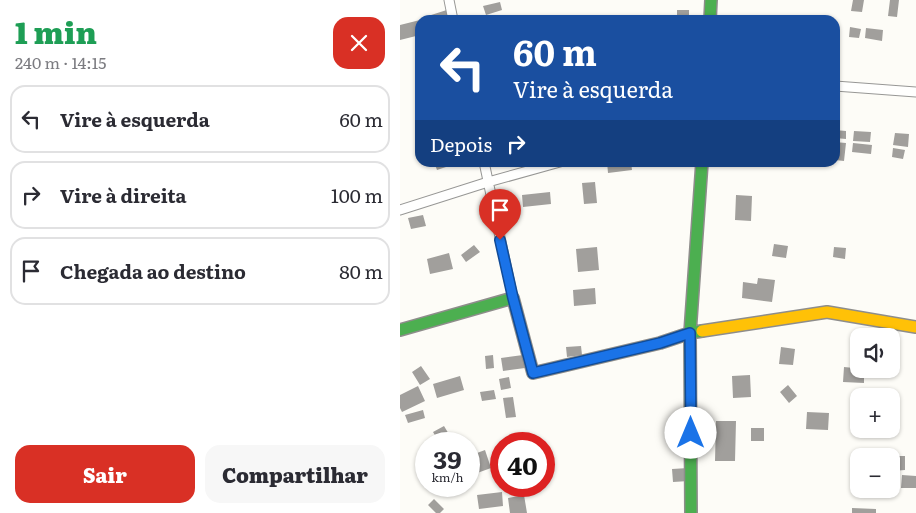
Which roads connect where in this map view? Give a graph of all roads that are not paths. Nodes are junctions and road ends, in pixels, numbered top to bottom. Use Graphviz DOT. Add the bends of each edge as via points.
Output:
graph roads {
  1 [pos="448,0"];
  2 [pos="711,0"];
  3 [pos="452,15"];
  4 [pos="710,15"];
  5 [pos="840,86"];
  6 [pos="916,92"];
  7 [pos="485,167"];
  8 [pos="542,167"];
  9 [pos="702,167"];
  10 [pos="488,182"];
  11 [pos="400,210"];
  12 [pos="513,298"];
  13 [pos="916,327"];
  14 [pos="400,330"];
  15 [pos="690,333"];
  16 [pos="691,513"];
  1 -- 3 [label="street"];
  2 -- 4 [label="street"];
  5 -- 6 [label="street"];
  7 -- 10 [label="street"];
  8 -- 10 [label="street"];
  9 -- 15 [label="street"];
  10 -- 11 [label="street"];
  10 -- 12 [label="street"];
  12 -- 14 [label="street"];
  12 -- 15 [label="street" via="533,373"];
  13 -- 15 [label="street" via="826,312"];
  15 -- 16 [label="street"];
}
